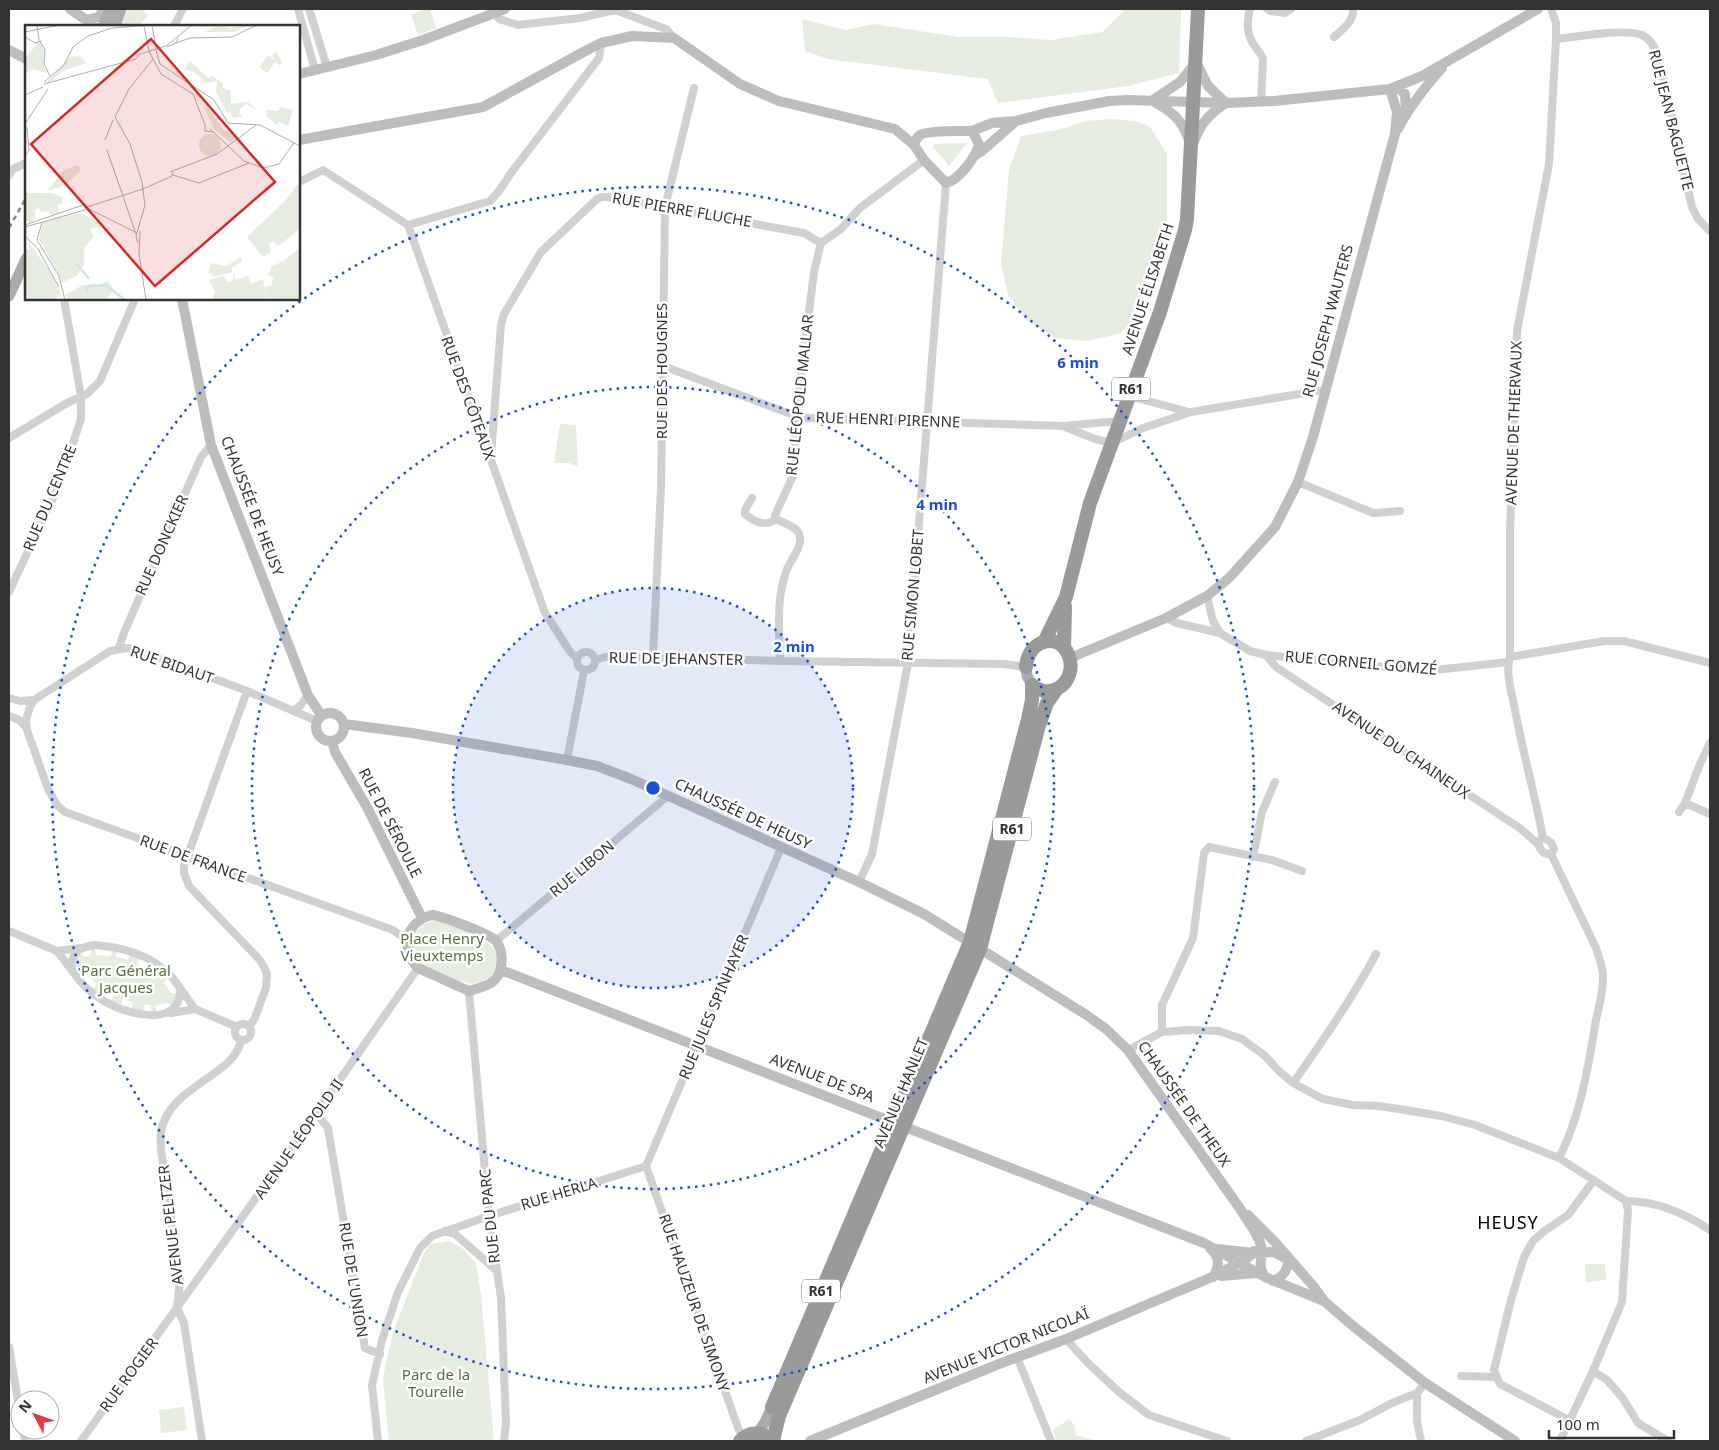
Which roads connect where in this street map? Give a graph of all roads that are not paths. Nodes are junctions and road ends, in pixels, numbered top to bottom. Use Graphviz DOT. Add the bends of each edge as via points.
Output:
graph roads {
  1 [pos="70,9"];
  2 [pos="106,9"];
  3 [pos="110,9"];
  4 [pos="121,9"];
  5 [pos="183,9"];
  6 [pos="298,9"];
  7 [pos="309,9"];
  8 [pos="505,9"];
  9 [pos="1198,9"];
  10 [pos="1250,9"];
  11 [pos="1267,9"];
  12 [pos="1291,9"];
  13 [pos="1353,9"];
  14 [pos="1538,9"];
  15 [pos="1551,9"];
  16 [pos="494,13"];
  17 [pos="86,20"];
  18 [pos="94,25"];
  19 [pos="103,25"];
  20 [pos="115,25"];
  21 [pos="175,25"];
  22 [pos="1334,37"];
  23 [pos="674,38"];
  24 [pos="1556,39"];
  25 [pos="601,43"];
  26 [pos="9,50"];
  27 [pos="25,58"];
  28 [pos="1196,62"];
  29 [pos="1447,62"];
  30 [pos="327,67"];
  31 [pos="315,70"];
  32 [pos="300,74"];
  33 [pos="694,88"];
  34 [pos="1394,88"];
  35 [pos="1152,100"];
  36 [pos="1194,102"];
  37 [pos="1264,102"];
  38 [pos="1226,103"];
  39 [pos="1406,112"];
  40 [pos="1016,121"];
  41 [pos="972,131"];
  42 [pos="1395,134"];
  43 [pos="300,140"];
  44 [pos="914,145"];
  45 [pos="1192,147"];
  46 [pos="976,154"];
  47 [pos="924,160"];
  48 [pos="25,163"];
  49 [pos="9,175"];
  50 [pos="300,181"];
  51 [pos="946,183"];
  52 [pos="665,207"];
  53 [pos="408,224"];
  54 [pos="1710,231"];
  55 [pos="821,243"];
  56 [pos="25,261"];
  57 [pos="9,296"];
  58 [pos="64,300"];
  59 [pos="135,300"];
  60 [pos="182,300"];
  61 [pos="663,366"];
  62 [pos="1325,392"];
  63 [pos="81,396"];
  64 [pos="1129,396"];
  65 [pos="1191,412"];
  66 [pos="796,416"];
  67 [pos="927,421"];
  68 [pos="1120,421"];
  69 [pos="1063,426"];
  70 [pos="9,438"];
  71 [pos="1112,443"];
  72 [pos="210,445"];
  73 [pos="491,460"];
  74 [pos="1298,482"];
  75 [pos="752,498"];
  76 [pos="1400,511"];
  77 [pos="776,519"];
  78 [pos="9,592"];
  79 [pos="1207,596"];
  80 [pos="1066,597"];
  81 [pos="1166,618"];
  82 [pos="1220,633"];
  83 [pos="1044,642"];
  84 [pos="119,648"];
  85 [pos="1067,653"];
  86 [pos="574,655"];
  87 [pos="1266,655"];
  88 [pos="653,657"];
  89 [pos="1509,659"];
  90 [pos="596,660"];
  91 [pos="780,661"];
  92 [pos="908,663"];
  93 [pos="1710,663"];
  94 [pos="1026,667"];
  95 [pos="584,670"];
  96 [pos="1032,685"];
  97 [pos="1056,690"];
  98 [pos="247,691"];
  99 [pos="308,695"];
  100 [pos="9,698"];
  101 [pos="34,700"];
  102 [pos="292,711"];
  103 [pos="9,716"];
  104 [pos="319,718"];
  105 [pos="344,724"];
  106 [pos="26,727"];
  107 [pos="332,741"];
  108 [pos="1710,743"];
  109 [pos="566,760"];
  110 [pos="1275,782"];
  111 [pos="669,795"];
  112 [pos="1685,803"];
  113 [pos="1679,812"];
  114 [pos="1710,814"];
  115 [pos="1541,841"];
  116 [pos="781,848"];
  117 [pos="1253,856"];
  118 [pos="187,857"];
  119 [pos="1302,872"];
  120 [pos="859,882"];
  121 [pos="422,918"];
  122 [pos="9,931"];
  123 [pos="496,941"];
  124 [pos="407,943"];
  125 [pos="975,945"];
  126 [pos="81,948"];
  127 [pos="57,951"];
  128 [pos="1376,954"];
  129 [pos="418,968"];
  130 [pos="70,969"];
  131 [pos="500,970"];
  132 [pos="180,988"];
  133 [pos="469,991"];
  134 [pos="195,1009"];
  135 [pos="170,1013"];
  136 [pos="249,1026"];
  137 [pos="237,1027"];
  138 [pos="1162,1032"];
  139 [pos="241,1040"];
  140 [pos="697,1046"];
  141 [pos="1128,1050"];
  142 [pos="1294,1083"];
  143 [pos="316,1113"];
  144 [pos="898,1124"];
  145 [pos="1559,1158"];
  146 [pos="646,1166"];
  147 [pos="1594,1180"];
  148 [pos="1626,1201"];
  149 [pos="1241,1210"];
  150 [pos="489,1216"];
  151 [pos="1710,1230"];
  152 [pos="444,1231"];
  153 [pos="1204,1242"];
  154 [pos="1215,1248"];
  155 [pos="1257,1248"];
  156 [pos="1289,1260"];
  157 [pos="1239,1263"];
  158 [pos="496,1270"];
  159 [pos="1212,1277"];
  160 [pos="1264,1277"];
  161 [pos="1324,1302"];
  162 [pos="178,1308"];
  163 [pos="1066,1339"];
  164 [pos="9,1347"];
  165 [pos="380,1354"];
  166 [pos="1017,1357"];
  167 [pos="1593,1371"];
  168 [pos="1461,1376"];
  169 [pos="1496,1377"];
  170 [pos="1425,1383"];
  171 [pos="16,1390"];
  172 [pos="1417,1393"];
  173 [pos="772,1407"];
  174 [pos="1569,1420"];
  175 [pos="758,1433"];
  176 [pos="741,1440"];
  177 [pos="1512,1440"];
  178 [pos="81,1441"];
  179 [pos="202,1441"];
  180 [pos="378,1441"];
  181 [pos="504,1441"];
  182 [pos="773,1441"];
  183 [pos="810,1441"];
  184 [pos="1051,1441"];
  185 [pos="1227,1441"];
  186 [pos="1306,1441"];
  187 [pos="1421,1441"];
  188 [pos="1560,1441"];
  189 [pos="1668,1441"];
  1 -- 17 [label="street"];
  2 -- 17 [label="street"];
  3 -- 19 [label="main road"];
  4 -- 20 [label="main road"];
  5 -- 21 [label="street"];
  6 -- 31 [label="street"];
  7 -- 30 [label="street"];
  8 -- 16 [label="street"];
  9 -- 28 [label="highway, AVENUE ÉLISABETH / R61"];
  10 -- 37 [label="street" via="1246,27 1254,46 1261,52"];
  11 -- 12 [label="street" via="1284,13"];
  13 -- 22 [label="street" via="1347,25"];
  14 -- 29 [label="street"];
  15 -- 24 [label="street, AVENUE DE THIERVAUX" via="1556,23"];
  16 -- 23 [label="street" via="499,19 518,25 618,11 666,30"];
  16 -- 30 [label="street" via="423,40"];
  17 -- 18 [label="street"];
  23 -- 25 [label="street" via="632,36"];
  23 -- 44 [label="street" via="740,84 779,100 894,129"];
  24 -- 54 [label="street, RUE JEAN BAGUETTE" via="1627,32 1642,35 1654,46 1692,207"];
  24 -- 89 [label="street, AVENUE DE THIERVAUX" via="1548,164 1517,331"];
  25 -- 43 [label="street" via="483,107"];
  25 -- 53 [label="street" via="599,58 490,201"];
  26 -- 27 [label="street"];
  28 -- 35 [label="street" via="1180,82"];
  28 -- 36 [label="highway, AVENUE ÉLISABETH / R61"];
  28 -- 38 [label="street" via="1208,86"];
  29 -- 34 [label="street"];
  29 -- 39 [label="street"];
  30 -- 31 [label="street"];
  31 -- 32 [label="street"];
  33 -- 52 [label="street, RUE DES HOUGNES"];
  34 -- 37 [label="street"];
  34 -- 39 [label="street" via="1405,94"];
  34 -- 42 [label="street"];
  35 -- 36 [label="street"];
  35 -- 40 [label="street" via="1102,102"];
  35 -- 45 [label="street" via="1177,117 1185,127"];
  36 -- 38 [label="street"];
  36 -- 45 [label="highway, AVENUE ÉLISABETH / R61"];
  37 -- 38 [label="street"];
  38 -- 45 [label="street" via="1204,120"];
  39 -- 42 [label="street"];
  40 -- 41 [label="street" via="992,123"];
  40 -- 46 [label="street"];
  41 -- 44 [label="street" via="930,132 919,135"];
  41 -- 46 [label="street" via="979,144"];
  42 -- 62 [label="street, RUE JOSEPH WAUTERS"];
  44 -- 47 [label="street"];
  45 -- 64 [label="highway, AVENUE ÉLISABETH / R61" via="1188,219 1160,312"];
  46 -- 51 [label="street" via="953,181"];
  47 -- 51 [label="street"];
  47 -- 55 [label="street" via="860,208 841,229"];
  48 -- 49 [label="street" via="13,169"];
  50 -- 53 [label="street" via="322,170"];
  51 -- 67 [label="street, RUE SIMON LOBET"];
  52 -- 55 [label="street, RUE PIERRE FLUCHE" via="804,232"];
  52 -- 61 [label="street, RUE DES HOUGNES"];
  52 -- 73 [label="street, RUE PIERRE FLUCHE" via="602,197 537,258 504,314 501,325"];
  53 -- 73 [label="street, RUE DES CÔTEAUX"];
  55 -- 66 [label="street, RUE LÉOPOLD MALLAR" via="814,272"];
  56 -- 57 [label="main road"];
  58 -- 63 [label="street, RUE DU CENTRE"];
  59 -- 63 [label="street" via="100,381"];
  60 -- 72 [label="street, CHAUSSÉE DE HEUSY"];
  61 -- 66 [label="street, RUE HENRI PIRENNE"];
  61 -- 88 [label="street, RUE DES HOUGNES"];
  62 -- 65 [label="street"];
  62 -- 74 [label="street, RUE JOSEPH WAUTERS" via="1314,438"];
  63 -- 70 [label="street"];
  63 -- 78 [label="street, RUE DU CENTRE" via="81,419 59,485"];
  64 -- 65 [label="street"];
  64 -- 68 [label="highway, AVENUE ÉLISABETH / R61"];
  65 -- 71 [label="street" via="1143,428"];
  66 -- 67 [label="street, RUE HENRI PIRENNE"];
  66 -- 77 [label="street, RUE LÉOPOLD MALLAR" via="793,476 776,510"];
  67 -- 69 [label="street, RUE HENRI PIRENNE"];
  67 -- 92 [label="street, RUE SIMON LOBET"];
  68 -- 69 [label="street, RUE HENRI PIRENNE"];
  68 -- 71 [label="highway, AVENUE ÉLISABETH / R61"];
  69 -- 71 [label="street, RUE HENRI PIRENNE" via="1095,440"];
  71 -- 80 [label="highway, AVENUE ÉLISABETH / R61" via="1090,503"];
  72 -- 84 [label="street, RUE DONCKIER"];
  72 -- 99 [label="street, CHAUSSÉE DE HEUSY"];
  73 -- 86 [label="street, RUE DES CÔTEAUX" via="545,613"];
  74 -- 76 [label="street" via="1373,513"];
  74 -- 79 [label="street, RUE JOSEPH WAUTERS" via="1275,527 1236,572"];
  75 -- 77 [label="street" via="745,510 748,517 763,524"];
  77 -- 91 [label="street" via="792,527 800,537 782,589"];
  79 -- 81 [label="street, RUE JOSEPH WAUTERS"];
  79 -- 82 [label="street" via="1213,621"];
  80 -- 83 [label="highway, AVENUE ÉLISABETH / R61"];
  80 -- 85 [label="highway, AVENUE ÉLISABETH / R61"];
  81 -- 82 [label="street, RUE CORNEIL GOMZÉ"];
  81 -- 85 [label="street, RUE JOSEPH WAUTERS"];
  82 -- 87 [label="street, RUE CORNEIL GOMZÉ"];
  83 -- 85 [label="highway" via="1053,641"];
  83 -- 94 [label="highway, R61" via="1030,652"];
  84 -- 98 [label="street, RUE BIDAUT" via="143,652"];
  84 -- 101 [label="street, RUE BIDAUT" via="102,655"];
  85 -- 97 [label="highway, R61" via="1070,672"];
  86 -- 90 [label="street, RUE DE JEHANSTER" via="586,652 594,655"];
  86 -- 95 [label="street" via="578,666"];
  87 -- 89 [label="street, RUE CORNEIL GOMZÉ" via="1426,671"];
  87 -- 115 [label="street, AVENUE DU CHAINEUX" via="1276,667"];
  88 -- 90 [label="street, RUE DE JEHANSTER"];
  88 -- 91 [label="street, RUE DE JEHANSTER"];
  89 -- 93 [label="street, RUE CORNEIL GOMZÉ" via="1604,641 1624,641"];
  89 -- 115 [label="street, AVENUE DE THIERVAUX" via="1508,675"];
  90 -- 95 [label="street, RUE DE JEHANSTER" via="594,667"];
  91 -- 92 [label="street, RUE DE JEHANSTER"];
  92 -- 94 [label="street, RUE DE JEHANSTER"];
  92 -- 120 [label="street, RUE SIMON LOBET" via="872,854"];
  94 -- 96 [label="main road, R61"];
  95 -- 109 [label="street"];
  96 -- 97 [label="highway" via="1041,691"];
  96 -- 125 [label="highway, R61" via="1028,720"];
  97 -- 125 [label="highway, AVENUE HANLET / R61" via="1044,710"];
  98 -- 102 [label="street, RUE BIDAUT"];
  98 -- 118 [label="street"];
  99 -- 102 [label="street"];
  99 -- 104 [label="street, CHAUSSÉE DE HEUSY"];
  100 -- 101 [label="street"];
  101 -- 106 [label="street" via="27,714"];
  102 -- 104 [label="street, RUE BIDAUT"];
  103 -- 106 [label="street"];
  104 -- 105 [label="street" via="334,713"];
  104 -- 107 [label="street" via="315,729 319,737"];
  105 -- 107 [label="street" via="341,735"];
  105 -- 109 [label="street, CHAUSSÉE DE HEUSY"];
  106 -- 118 [label="street, RUE DE FRANCE" via="48,789 60,809"];
  107 -- 121 [label="street, RUE DE SÉROULE"];
  108 -- 112 [label="street"];
  109 -- 111 [label="street, CHAUSSÉE DE HEUSY" via="597,766"];
  110 -- 117 [label="street" via="1262,812"];
  111 -- 116 [label="street, CHAUSSÉE DE HEUSY"];
  111 -- 123 [label="street, RUE LIBON"];
  112 -- 113 [label="street"];
  112 -- 114 [label="street"];
  115 -- 145 [label="street, AVENUE DE THIERVAUX" via="1548,840 1552,844 1551,854 1596,948 1603,976 1577,1114"];
  116 -- 120 [label="street, CHAUSSÉE DE HEUSY"];
  116 -- 140 [label="street, RUE JULES SPINHAYER"];
  117 -- 119 [label="street"];
  117 -- 138 [label="street" via="1209,847 1204,853 1193,938 1162,1005"];
  118 -- 124 [label="street, RUE DE FRANCE" via="393,930"];
  118 -- 136 [label="street" via="184,873 189,886 258,958 267,974 266,988"];
  120 -- 125 [label="street, CHAUSSÉE DE HEUSY" via="924,914"];
  121 -- 123 [label="street" via="440,916"];
  121 -- 124 [label="street" via="416,922"];
  122 -- 127 [label="street"];
  123 -- 131 [label="street" via="501,954"];
  124 -- 129 [label="street" via="408,954"];
  125 -- 141 [label="street, CHAUSSÉE DE THEUX" via="1085,1014"];
  125 -- 144 [label="highway, AVENUE HANLET / R61"];
  126 -- 127 [label="street"];
  126 -- 130 [label="street" via="73,957"];
  126 -- 132 [label="street" via="106,946 134,952 172,976"];
  127 -- 130 [label="street"];
  128 -- 142 [label="street" via="1330,1032"];
  129 -- 133 [label="street"];
  129 -- 143 [label="street, AVENUE LÉOPOLD II"];
  130 -- 135 [label="street" via="106,1002 129,1011"];
  131 -- 133 [label="street" via="492,983"];
  131 -- 140 [label="street, AVENUE DE SPA"];
  132 -- 134 [label="street"];
  132 -- 135 [label="street" via="179,1002"];
  133 -- 150 [label="street, RUE DU PARC"];
  134 -- 135 [label="street"];
  134 -- 137 [label="street"];
  136 -- 137 [label="street"];
  136 -- 139 [label="street" via="250,1037"];
  137 -- 139 [label="street" via="236,1035"];
  138 -- 141 [label="street"];
  138 -- 142 [label="street" via="1219,1031 1242,1039"];
  139 -- 162 [label="street, AVENUE PELTZER" via="232,1058 177,1100 161,1131 180,1280"];
  140 -- 144 [label="street, AVENUE DE SPA"];
  140 -- 146 [label="street, RUE JULES SPINHAYER"];
  141 -- 149 [label="street, CHAUSSÉE DE THEUX"];
  142 -- 145 [label="street" via="1323,1099 1461,1120"];
  143 -- 162 [label="street, AVENUE LÉOPOLD II"];
  143 -- 165 [label="street, RUE DE L'UNION" via="328,1128 365,1348"];
  144 -- 153 [label="street, AVENUE DE SPA"];
  144 -- 173 [label="highway, AVENUE HANLET / R61"];
  144 -- 182 [label="highway, AVENUE HANLET / R61" via="779,1416"];
  145 -- 147 [label="street"];
  146 -- 150 [label="street, RUE HERLA"];
  146 -- 176 [label="street, RUE HAUZEUR DE SIMONY"];
  147 -- 148 [label="street"];
  147 -- 169 [label="street" via="1568,1215 1533,1241 1524,1257 1496,1360"];
  148 -- 151 [label="street" via="1642,1201 1670,1210"];
  148 -- 167 [label="street" via="1622,1302"];
  149 -- 155 [label="street, CHAUSSÉE DE THEUX"];
  149 -- 156 [label="street, CHAUSSÉE DE THEUX" via="1267,1233"];
  150 -- 152 [label="street, RUE HERLA"];
  150 -- 158 [label="street, RUE DU PARC"];
  152 -- 158 [label="street" via="455,1234"];
  152 -- 165 [label="street, RUE HERLA" via="432,1236 420,1248 398,1292"];
  153 -- 154 [label="street, AVENUE DE SPA"];
  153 -- 159 [label="street" via="1218,1258"];
  154 -- 155 [label="street, AVENUE DE SPA"];
  154 -- 157 [label="street, AVENUE DE SPA"];
  155 -- 156 [label="street, AVENUE DE SPA"];
  155 -- 157 [label="street"];
  155 -- 160 [label="street, CHAUSSÉE DE THEUX"];
  156 -- 160 [label="street" via="1283,1275"];
  156 -- 161 [label="street, CHAUSSÉE DE THEUX"];
  157 -- 159 [label="street"];
  157 -- 160 [label="street, AVENUE DE SPA"];
  158 -- 181 [label="street, RUE DU PARC" via="505,1373"];
  159 -- 160 [label="street"];
  159 -- 163 [label="street, AVENUE VICTOR NICOLAÏ"];
  160 -- 161 [label="street, CHAUSSÉE DE THEUX"];
  161 -- 170 [label="street, CHAUSSÉE DE THEUX"];
  162 -- 178 [label="street, RUE ROGIER"];
  162 -- 179 [label="street, AVENUE PELTZER" via="184,1323"];
  163 -- 166 [label="street, AVENUE VICTOR NICOLAÏ"];
  163 -- 185 [label="street" via="1119,1392 1148,1415"];
  164 -- 171 [label="street"];
  165 -- 180 [label="street, RUE DE L'UNION" via="372,1385"];
  166 -- 183 [label="street, AVENUE VICTOR NICOLAÏ"];
  166 -- 184 [label="street"];
  167 -- 174 [label="street"];
  167 -- 189 [label="street" via="1607,1380 1622,1397 1638,1423"];
  168 -- 169 [label="street"];
  169 -- 174 [label="street" via="1500,1384"];
  170 -- 172 [label="street"];
  170 -- 177 [label="street, CHAUSSÉE DE THEUX"];
  172 -- 186 [label="street"];
  172 -- 187 [label="street"];
  173 -- 175 [label="main road, AVENUE HANLET / R61"];
  174 -- 188 [label="street"];
  175 -- 176 [label="highway"];
  175 -- 182 [label="highway, R61"];
}
